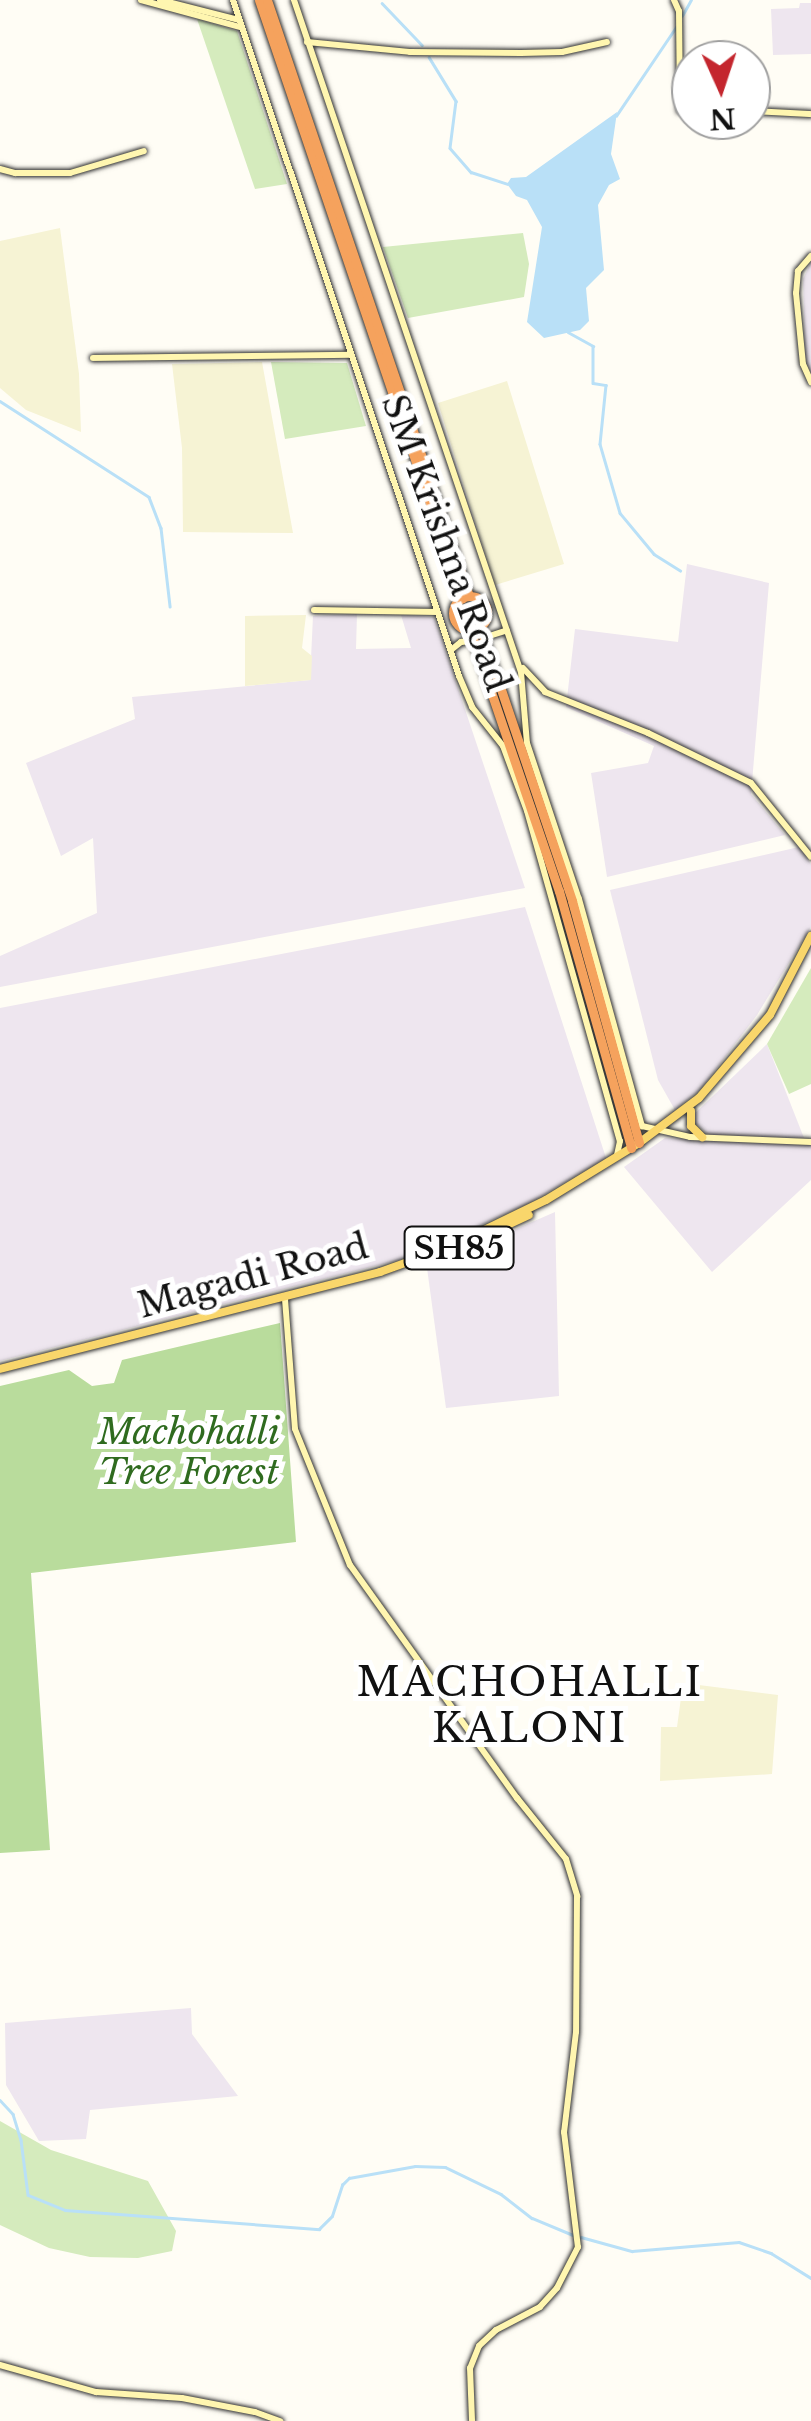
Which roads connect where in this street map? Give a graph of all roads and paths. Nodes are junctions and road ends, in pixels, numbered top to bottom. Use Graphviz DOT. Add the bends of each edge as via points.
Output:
graph roads {
  1 [pos="141,0"];
  2 [pos="160,0"];
  3 [pos="233,0"];
  4 [pos="258,0"];
  5 [pos="267,0"];
  6 [pos="294,0"];
  7 [pos="674,0"];
  8 [pos="240,24"];
  9 [pos="680,40"];
  10 [pos="306,42"];
  11 [pos="607,42"];
  12 [pos="771,112"];
  13 [pos="811,114"];
  14 [pos="144,151"];
  15 [pos="0,169"];
  16 [pos="811,256"];
  17 [pos="350,355"];
  18 [pos="93,358"];
  19 [pos="811,382"];
  20 [pos="417,459"];
  21 [pos="466,598"];
  22 [pos="314,610"];
  23 [pos="437,612"];
  24 [pos="454,616"];
  25 [pos="440,621"];
  26 [pos="507,630"];
  27 [pos="477,634"];
  28 [pos="451,650"];
  29 [pos="516,657"];
  30 [pos="811,856"];
  31 [pos="562,884"];
  32 [pos="567,902"];
  33 [pos="811,936"];
  34 [pos="811,946"];
  35 [pos="690,1111"];
  36 [pos="659,1131"];
  37 [pos="702,1137"];
  38 [pos="811,1142"];
  39 [pos="634,1145"];
  40 [pos="616,1158"];
  41 [pos="286,1302"];
  42 [pos="0,1372"];
  43 [pos="0,2365"];
  44 [pos="280,2421"];
  45 [pos="472,2421"];
  1 -- 8 [label="street"];
  2 -- 8 [label="street"];
  3 -- 8 [label="street, SM Krishna Road"];
  4 -- 20 [label="highway, SM Krishna Road"];
  5 -- 20 [label="highway, SM Krishna Road"];
  6 -- 10 [label="street, SM Krishna Road"];
  7 -- 9 [label="street"];
  8 -- 17 [label="street, SM Krishna Road"];
  10 -- 11 [label="street" via="518,53"];
  10 -- 26 [label="street, SM Krishna Road"];
  12 -- 13 [label="street"];
  14 -- 15 [label="street" via="70,173"];
  16 -- 19 [label="street" via="798,271 796,292"];
  17 -- 18 [label="street"];
  17 -- 23 [label="street, SM Krishna Road"];
  20 -- 21 [label="highway, SM Krishna Road"];
  21 -- 24 [label="highway"];
  21 -- 27 [label="highway" via="486,607"];
  22 -- 23 [label="street"];
  23 -- 25 [label="street, SM Krishna Road"];
  24 -- 25 [label="street"];
  24 -- 27 [label="highway"];
  25 -- 28 [label="street, SM Krishna Road"];
  26 -- 27 [label="street"];
  26 -- 29 [label="street, SM Krishna Road"];
  27 -- 28 [label="street"];
  27 -- 31 [label="highway, SM Krishna Road"];
  28 -- 31 [label="street, SM Krishna Road" via="468,700 504,748"];
  29 -- 30 [label="street" via="545,692 752,783"];
  29 -- 31 [label="street, SM Krishna Road" via="527,743"];
  31 -- 32 [label="highway, SM Krishna Road"];
  31 -- 32 [label="street, SM Krishna Road"];
  32 -- 36 [label="street, SM Krishna Road" via="642,1126"];
  32 -- 39 [label="highway, SM Krishna Road"];
  32 -- 40 [label="street, SM Krishna Road" via="620,1141"];
  33 -- 36 [label="main road, Magadi Road / SH85" via="770,1015 699,1098"];
  34 -- 35 [label="main road, Magadi Road / SH85" via="773,1019"];
  35 -- 36 [label="main road, Magadi Road / SH85"];
  35 -- 37 [label="main road" via="691,1126"];
  36 -- 37 [label="street"];
  36 -- 39 [label="main road, Magadi Road / SH85"];
  36 -- 41 [label="main road, Magadi Road / SH85" via="574,1191 450,1252"];
  37 -- 38 [label="street"];
  39 -- 40 [label="main road, Magadi Road / SH85"];
  40 -- 41 [label="main road, Magadi Road / SH85" via="448,1247"];
  41 -- 42 [label="main road, Magadi Road / SH85"];
  41 -- 45 [label="street" via="296,1429 350,1565 574,1878 576,2032 564,2132 578,2244 540,2307 478,2346 470,2368"];
  43 -- 44 [label="street" via="96,2392 182,2398"];
}
